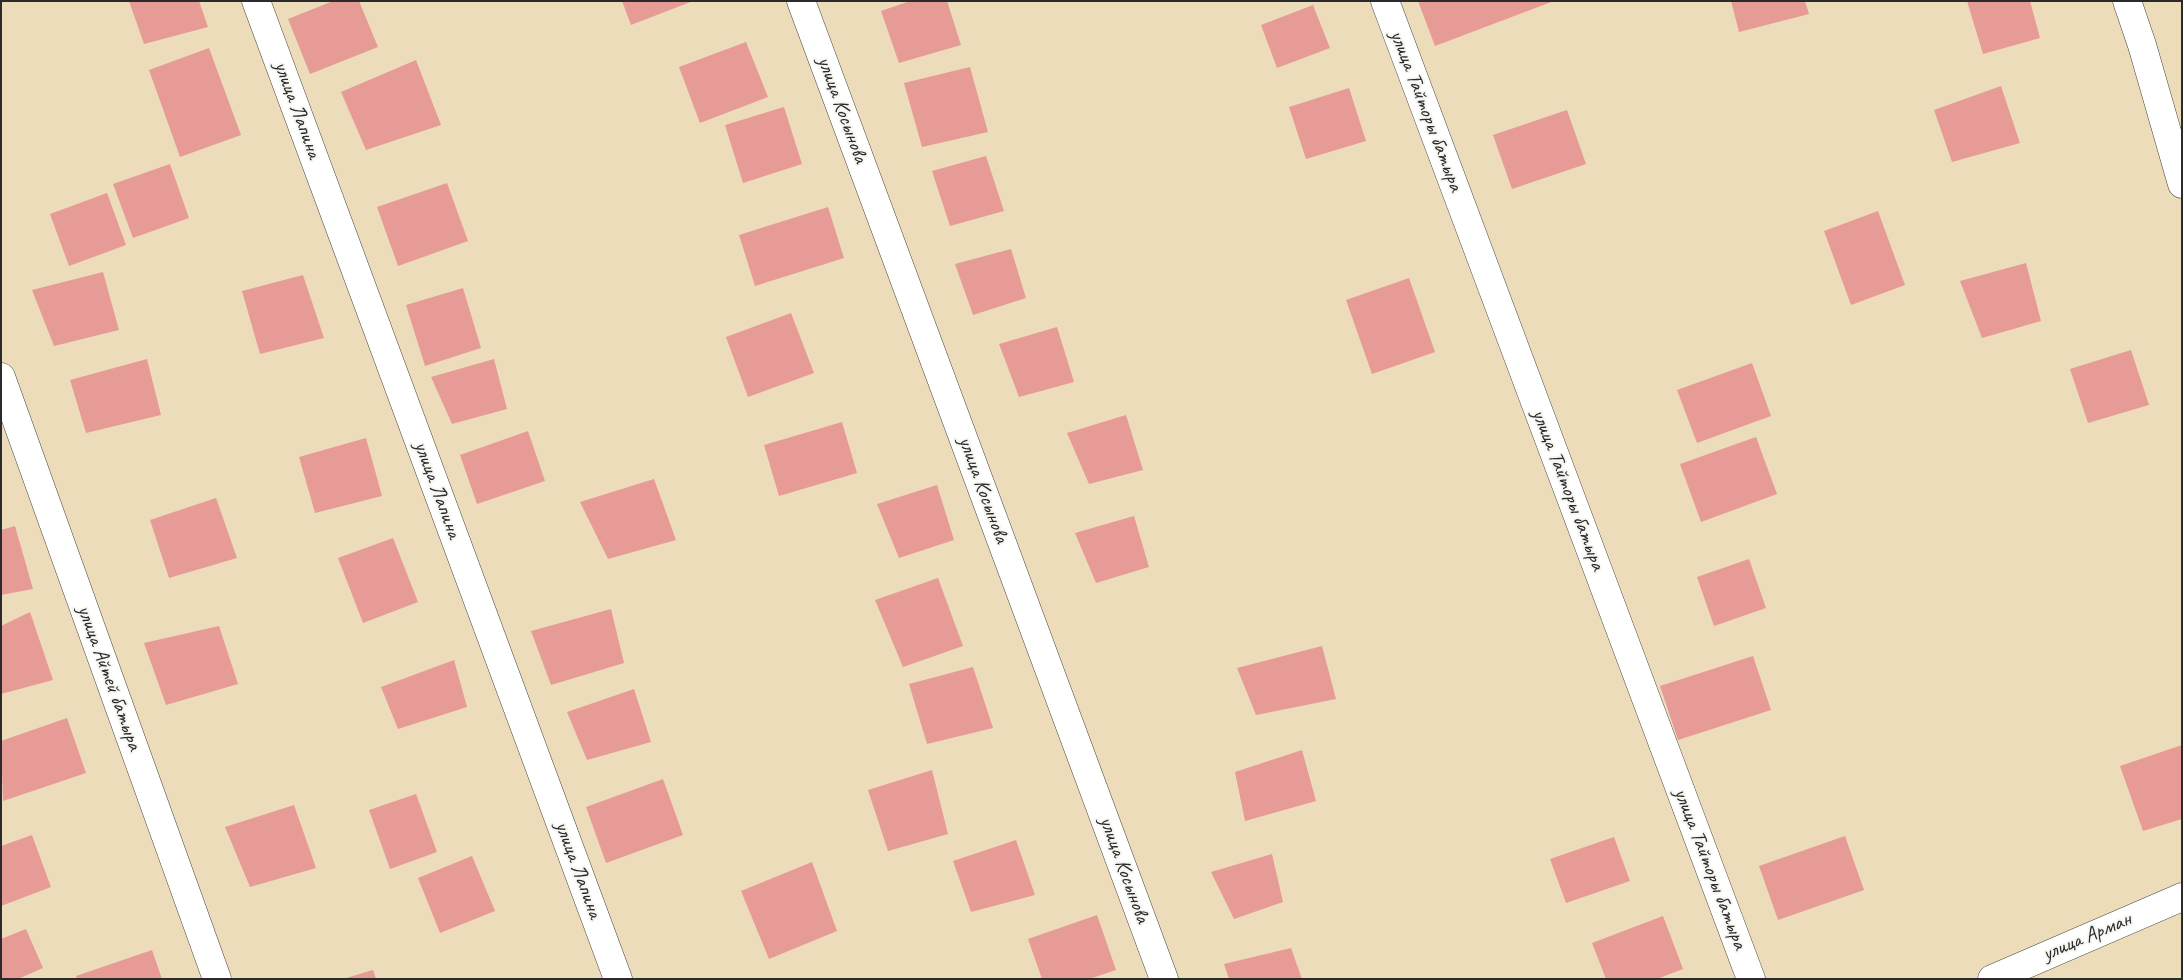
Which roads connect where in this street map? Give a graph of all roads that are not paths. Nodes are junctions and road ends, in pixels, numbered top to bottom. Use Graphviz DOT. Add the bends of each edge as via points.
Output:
graph roads {
  1 [pos="256,1"];
  2 [pos="801,1"];
  3 [pos="1385,1"];
  4 [pos="2127,1"];
  5 [pos="2182,184"];
  6 [pos="1,377"];
  7 [pos="2182,897"];
  8 [pos="217,979"];
  9 [pos="618,979"];
  10 [pos="1164,979"];
  11 [pos="1751,979"];
  12 [pos="1992,979"];
  1 -- 9 [label="street, улица Лапина"];
  2 -- 10 [label="street, улица Косынова"];
  3 -- 11 [label="street, улица Тайторы батыра"];
  4 -- 5 [label="street"];
  6 -- 8 [label="street, улица Айтей батыра"];
  7 -- 12 [label="street, улица Арман"];
}
